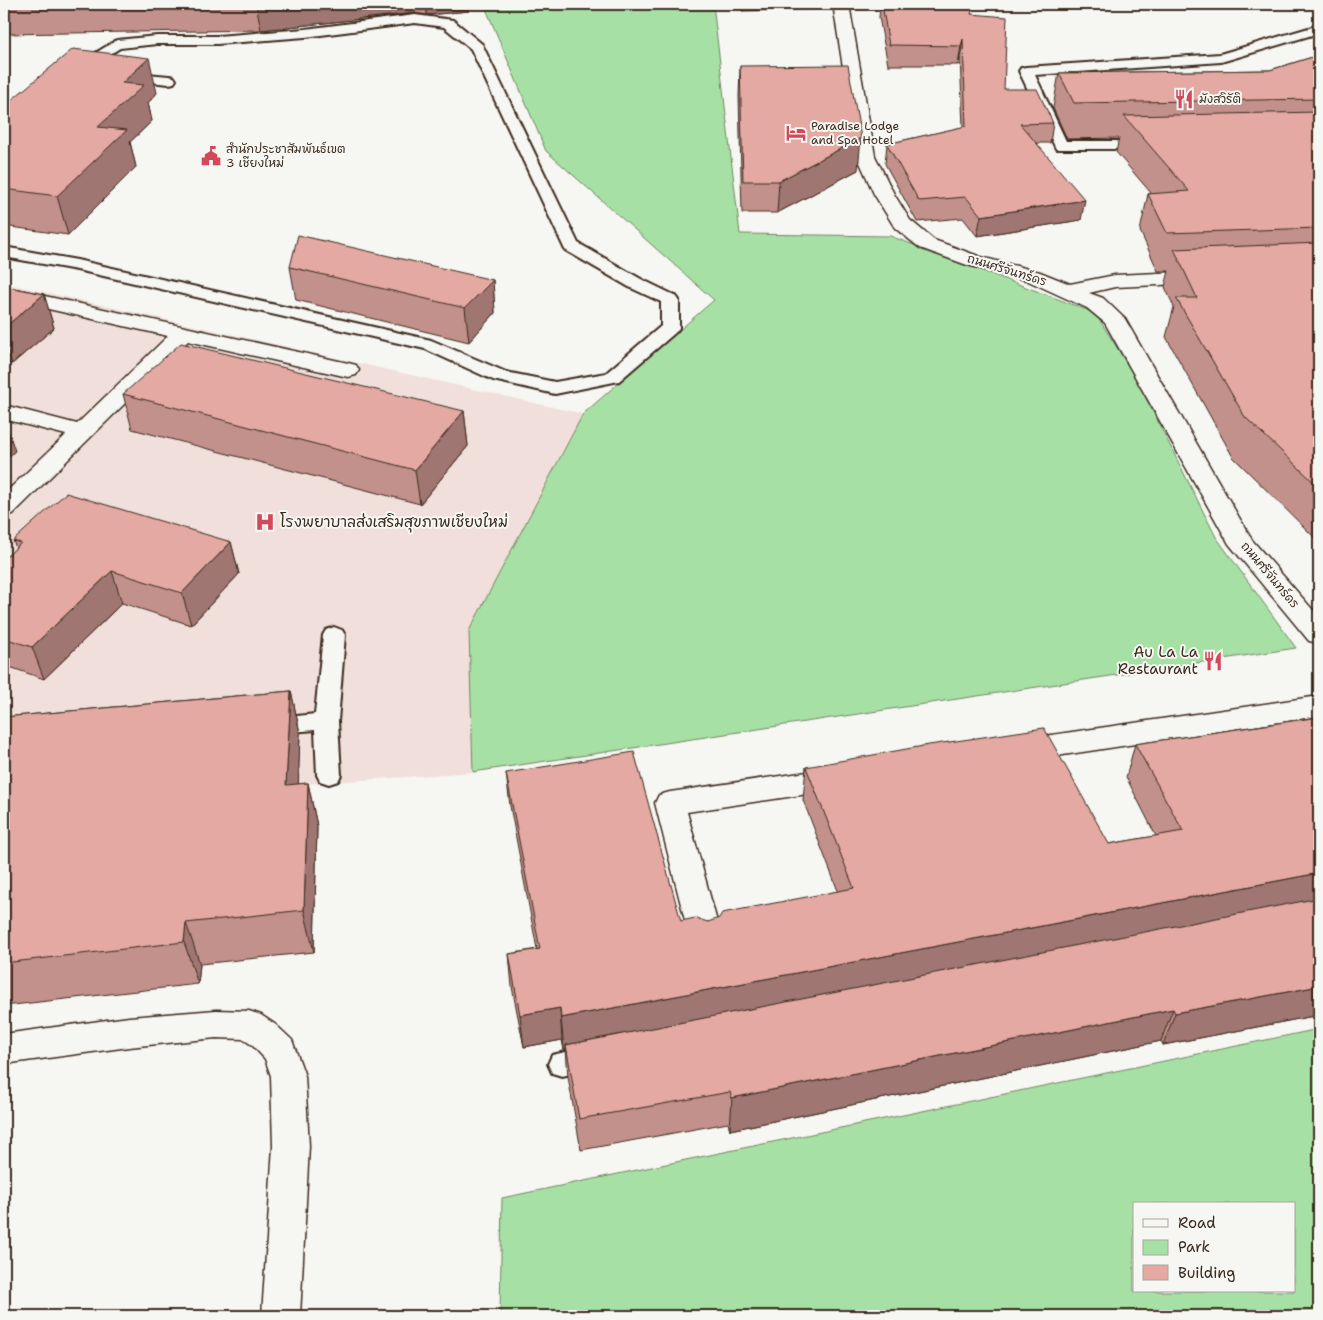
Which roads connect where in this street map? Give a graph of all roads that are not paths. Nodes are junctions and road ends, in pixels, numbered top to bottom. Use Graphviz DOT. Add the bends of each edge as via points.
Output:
graph roads {
  1 [pos="841,4"];
  2 [pos="1319,29"];
  3 [pos="91,74"];
  4 [pos="110,75"];
  5 [pos="169,80"];
  6 [pos="1160,144"];
  7 [pos="4,252"];
  8 [pos="1222,276"];
  9 [pos="1070,291"];
  10 [pos="4,293"];
  11 [pos="184,334"];
  12 [pos="348,370"];
  13 [pos="4,412"];
  14 [pos="82,432"];
  15 [pos="4,508"];
  16 [pos="1319,634"];
  17 [pos="334,635"];
  18 [pos="1319,706"];
  19 [pos="326,721"];
  20 [pos="248,728"];
  21 [pos="995,755"];
  22 [pos="867,774"];
  23 [pos="329,775"];
  24 [pos="706,940"];
  25 [pos="4,1049"];
  26 [pos="620,1053"];
  27 [pos="562,1064"];
  28 [pos="281,1316"];
  1 -- 9 [label="street, ถนนศรีจันทร์ดร" via="866,156 902,224 927,244 974,261 1033,276"];
  2 -- 6 [label="lane" via="1221,58 1026,71 1061,146"];
  3 -- 7 [label="lane" via="68,75 117,44 306,33 415,19 448,22 477,47 571,246 670,300 670,328 612,377 555,388 500,376 432,345 77,265"];
  4 -- 5 [label="lane"];
  8 -- 9 [label="street" via="1115,281"];
  9 -- 16 [label="street, ถนนศรีจันทร์ดร" via="1095,303 1114,319 1242,544"];
  10 -- 11 [label="street"];
  11 -- 12 [label="street"];
  11 -- 14 [label="street"];
  13 -- 14 [label="street"];
  14 -- 15 [label="street"];
  17 -- 19 [label="lane"];
  18 -- 21 [label="street"];
  19 -- 20 [label="lane"];
  19 -- 23 [label="lane"];
  22 -- 24 [label="street" via="670,803"];
  25 -- 28 [label="street" via="216,1024 250,1025 264,1035 280,1051 288,1076 291,1146"];
  26 -- 27 [label="lane"];
}
